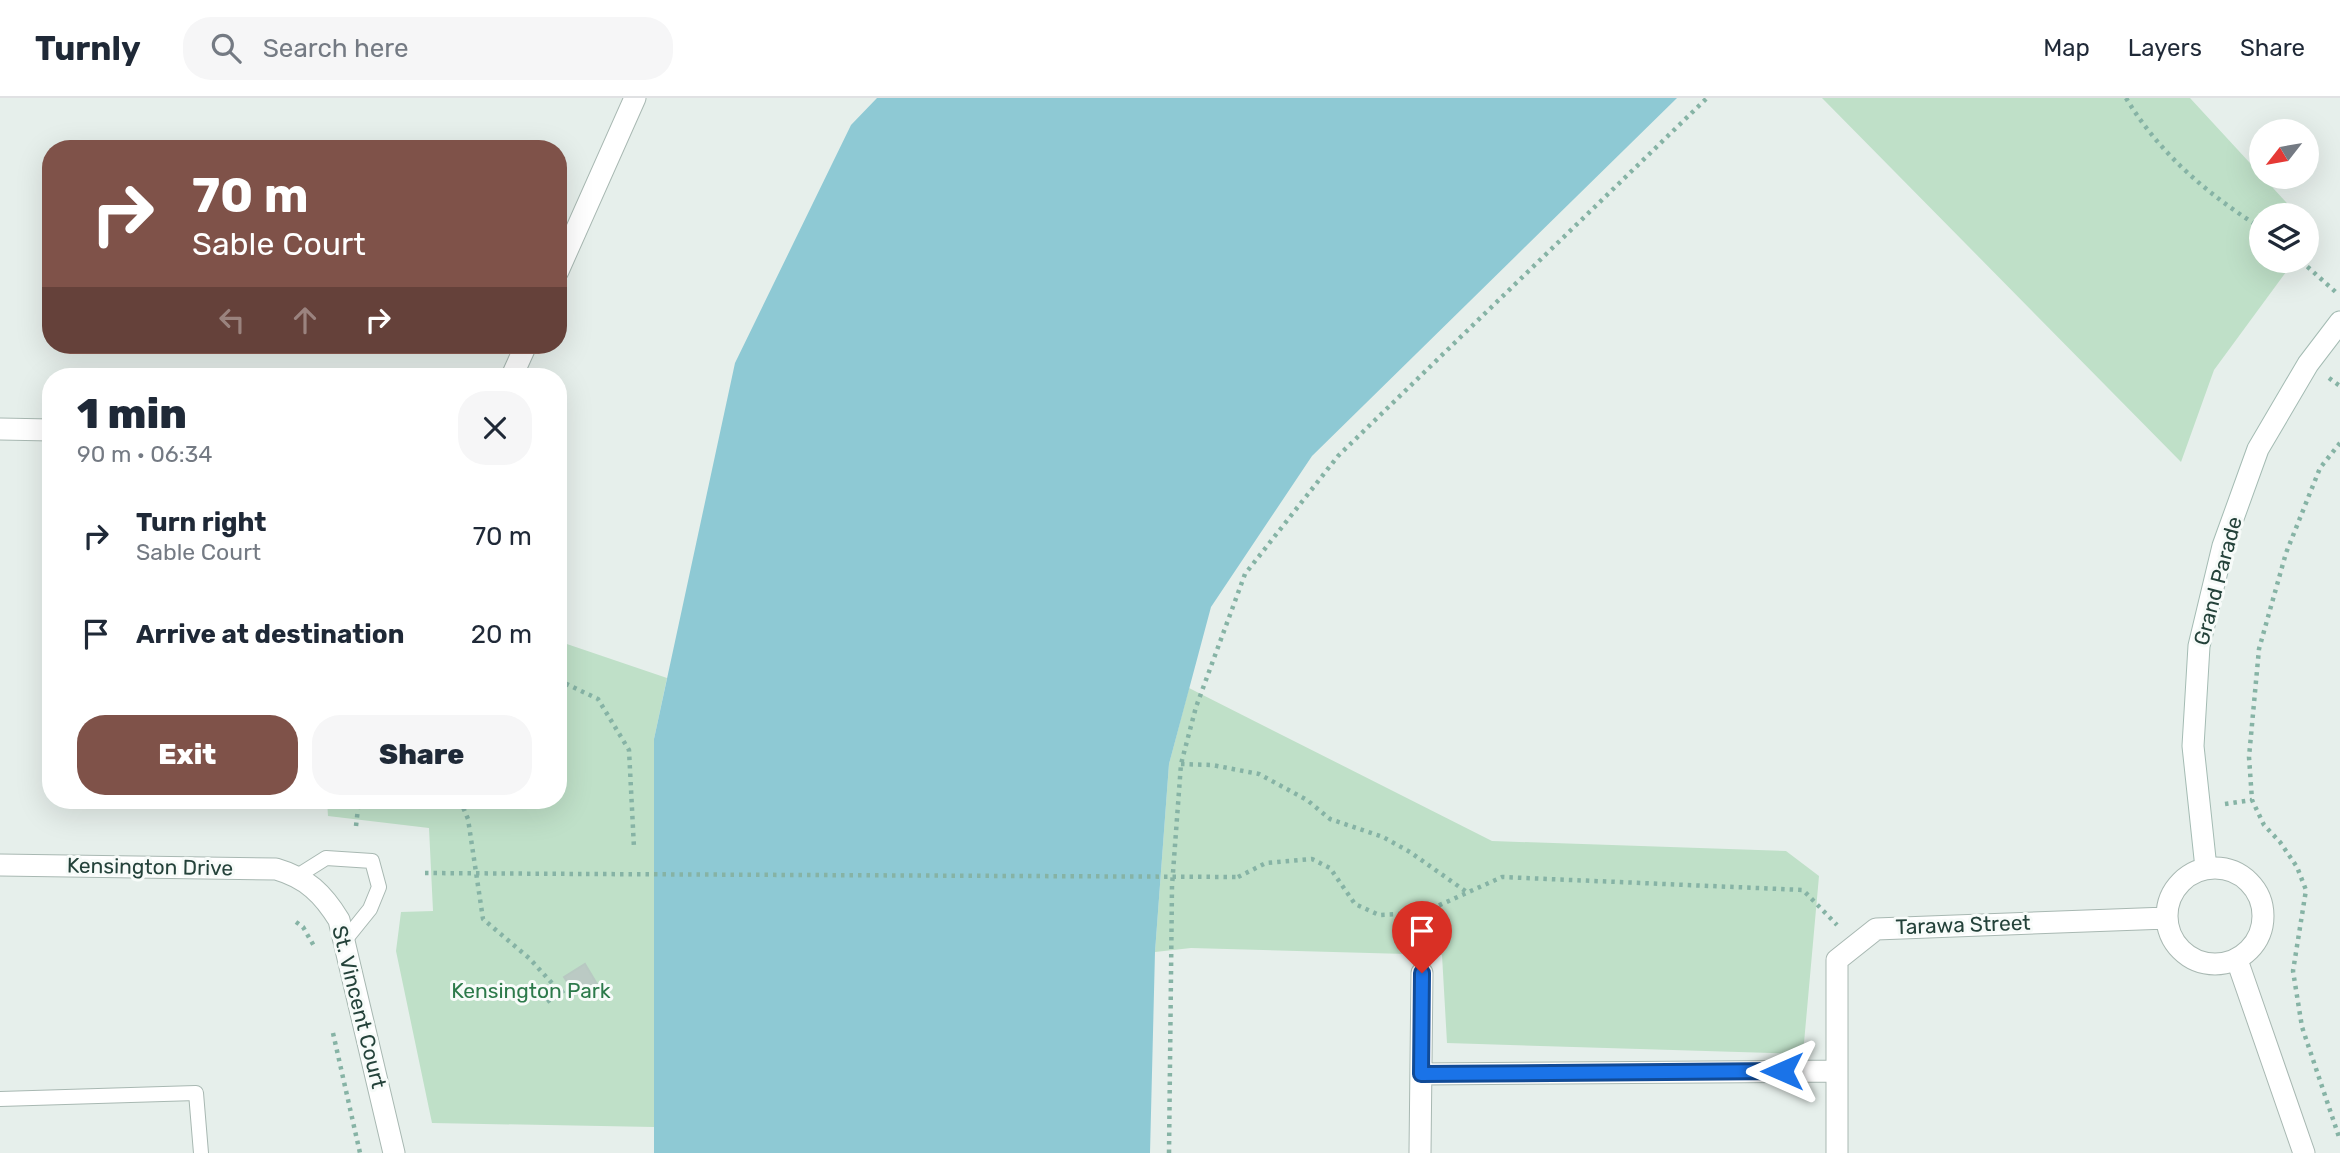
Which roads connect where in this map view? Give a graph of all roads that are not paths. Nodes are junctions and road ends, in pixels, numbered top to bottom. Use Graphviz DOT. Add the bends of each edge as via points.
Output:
graph roads {
  1 [pos="635,98"];
  2 [pos="567,251"];
  3 [pos="2340,322"];
  4 [pos="0,429"];
  5 [pos="42,430"];
  6 [pos="0,865"];
  7 [pos="2206,868"];
  8 [pos="299,876"];
  9 [pos="2167,918"];
  10 [pos="345,940"];
  11 [pos="2236,960"];
  12 [pos="1422,973"];
  13 [pos="1837,1071"];
  14 [pos="1421,1074"];
  15 [pos="0,1099"];
  16 [pos="201,1153"];
  17 [pos="394,1153"];
  18 [pos="1420,1153"];
  19 [pos="1837,1153"];
  20 [pos="2304,1153"];
  1 -- 2 [label="street"];
  3 -- 7 [label="street, Grand Parade" via="2308,364 2258,449 2223,545 2199,646 2193,746"];
  4 -- 5 [label="street"];
  6 -- 8 [label="street, Kensington Drive" via="276,869"];
  7 -- 9 [label="street" via="2193,872 2173,891"];
  7 -- 11 [label="street" via="2236,872 2259,893 2264,908 2259,938"];
  8 -- 10 [label="street, St. Vincent Court" via="324,897"];
  8 -- 10 [label="lane" via="326,858 372,862 379,887 370,909"];
  9 -- 11 [label="street" via="2178,947 2190,958 2205,964"];
  9 -- 13 [label="street, Tarawa Street" via="1876,929 1837,960"];
  10 -- 17 [label="street, St. Vincent Court"];
  11 -- 20 [label="street"];
  12 -- 14 [label="street"];
  13 -- 14 [label="street"];
  13 -- 19 [label="street"];
  14 -- 18 [label="street"];
  15 -- 16 [label="lane" via="196,1093"];
}
